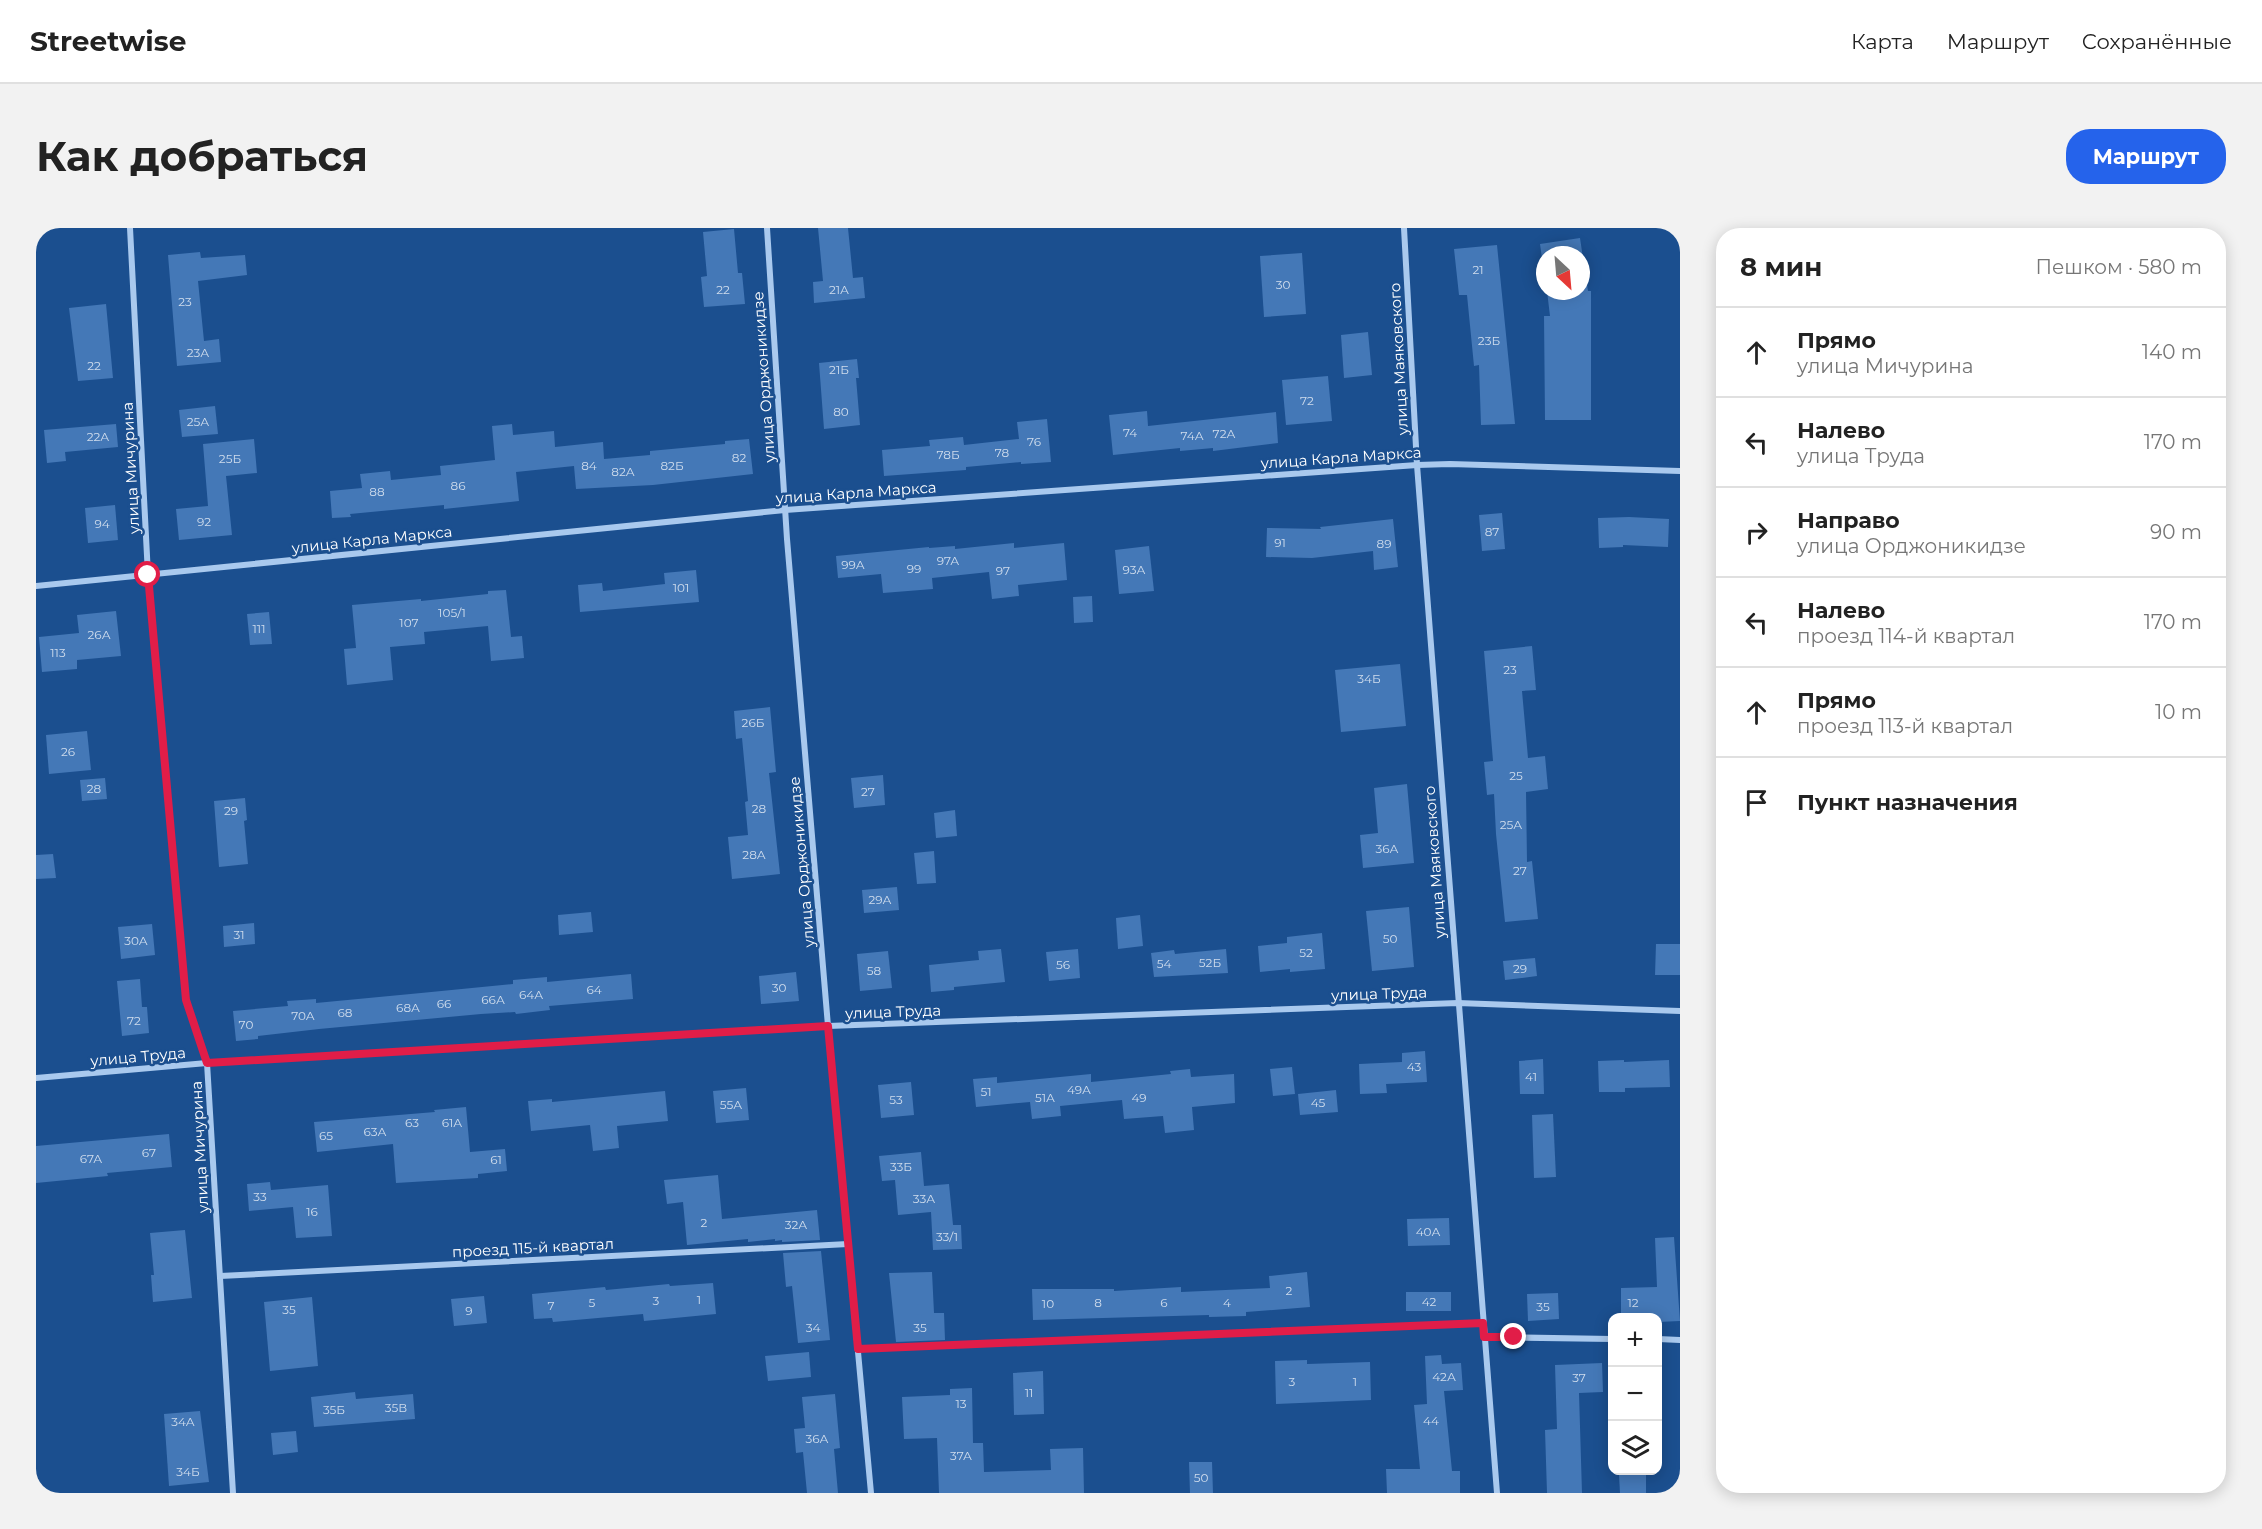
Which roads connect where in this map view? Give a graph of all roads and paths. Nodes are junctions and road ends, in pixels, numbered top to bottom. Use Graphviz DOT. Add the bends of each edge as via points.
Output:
graph roads {
  1 [pos="130,228"];
  2 [pos="767,228"];
  3 [pos="1404,228"];
  4 [pos="1417,465"];
  5 [pos="1680,471"];
  6 [pos="785,510"];
  7 [pos="148,575"];
  8 [pos="36,586"];
  9 [pos="1458,1003"];
  10 [pos="1680,1011"];
  11 [pos="828,1026"];
  12 [pos="207,1063"];
  13 [pos="36,1078"];
  14 [pos="848,1244"];
  15 [pos="220,1276"];
  16 [pos="1483,1323"];
  17 [pos="1484,1337"];
  18 [pos="1608,1338"];
  19 [pos="1662,1339"];
  20 [pos="1680,1340"];
  21 [pos="858,1349"];
  22 [pos="233,1493"];
  23 [pos="871,1493"];
  24 [pos="1497,1493"];
  1 -- 7 [label="street, улица Мичурина"];
  2 -- 6 [label="street, улица Орджоникидзе"];
  3 -- 4 [label="street, улица Маяковского"];
  4 -- 5 [label="street, улица Карла Маркса"];
  4 -- 6 [label="street, улица Карла Маркса"];
  4 -- 9 [label="street, улица Маяковского"];
  6 -- 7 [label="street, улица Карла Маркса"];
  6 -- 11 [label="street, улица Орджоникидзе"];
  7 -- 8 [label="street, улица Карла Маркса"];
  7 -- 12 [label="street, улица Мичурина" via="186,1000"];
  9 -- 10 [label="street, улица Труда"];
  9 -- 11 [label="street, улица Труда"];
  9 -- 16 [label="street, улица Маяковского"];
  11 -- 12 [label="street, улица Труда"];
  11 -- 14 [label="street, улица Орджоникидзе"];
  12 -- 13 [label="street, улица Труда"];
  12 -- 15 [label="street, улица Мичурина"];
  14 -- 15 [label="street, проезд 115-й квартал"];
  14 -- 21 [label="street, улица Орджоникидзе"];
  15 -- 22 [label="street, улица Мичурина"];
  16 -- 17 [label="street, улица Маяковского"];
  16 -- 21 [label="street"];
  17 -- 18 [label="street"];
  17 -- 24 [label="street, улица Маяковского"];
  19 -- 20 [label="street"];
  21 -- 23 [label="street, улица Орджоникидзе"];
}
